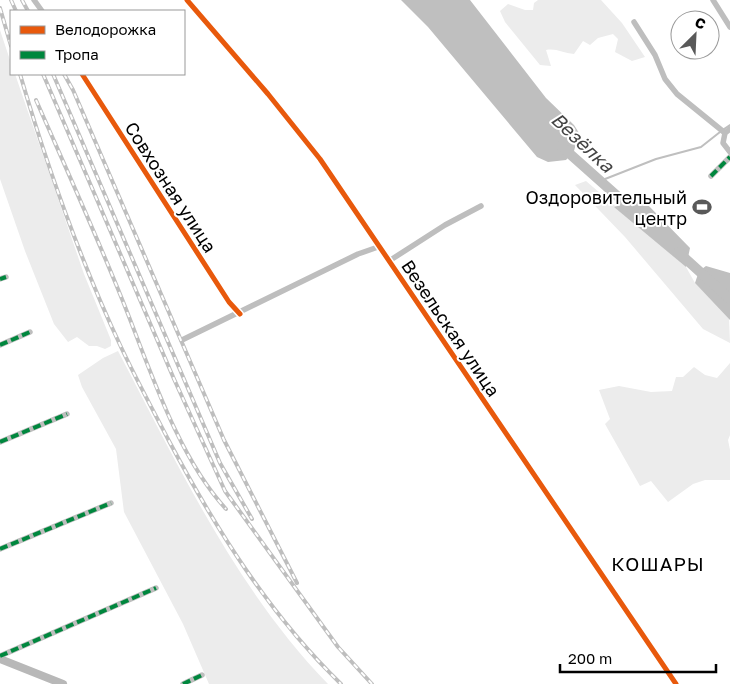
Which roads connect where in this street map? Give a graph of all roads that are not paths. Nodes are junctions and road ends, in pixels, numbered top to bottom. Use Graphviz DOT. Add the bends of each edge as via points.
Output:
graph roads {
  1 [pos="186,0"];
  2 [pos="713,0"];
  3 [pos="634,22"];
  4 [pos="730,27"];
  5 [pos="83,75"];
  6 [pos="728,131"];
  7 [pos="730,152"];
  8 [pos="730,157"];
  9 [pos="710,176"];
  10 [pos="481,206"];
  11 [pos="378,247"];
  12 [pos="389,261"];
  13 [pos="6,277"];
  14 [pos="0,279"];
  15 [pos="240,314"];
  16 [pos="30,332"];
  17 [pos="182,340"];
  18 [pos="0,344"];
  19 [pos="67,414"];
  20 [pos="0,442"];
  21 [pos="111,503"];
  22 [pos="0,549"];
  23 [pos="156,588"];
  24 [pos="0,658"];
  25 [pos="202,675"];
  26 [pos="63,684"];
  27 [pos="183,684"];
  28 [pos="676,684"];
  1 -- 11 [label="street, Везельская улица" via="320,159"];
  2 -- 4 [label="street"];
  3 -- 6 [label="street" via="655,55 665,79 677,94 718,129"];
  5 -- 15 [label="street, Совхозная улица" via="229,302"];
  6 -- 7 [label="street" via="723,143"];
  8 -- 9 [label="street"];
  10 -- 12 [label="street"];
  11 -- 12 [label="street, Везельская улица"];
  11 -- 15 [label="street"];
  12 -- 28 [label="street, Везельская улица"];
  13 -- 14 [label="street"];
  15 -- 17 [label="street"];
  16 -- 18 [label="street"];
  19 -- 20 [label="street"];
  21 -- 22 [label="street"];
  23 -- 24 [label="street"];
  24 -- 26 [label="main road"];
  25 -- 27 [label="street"];
}
